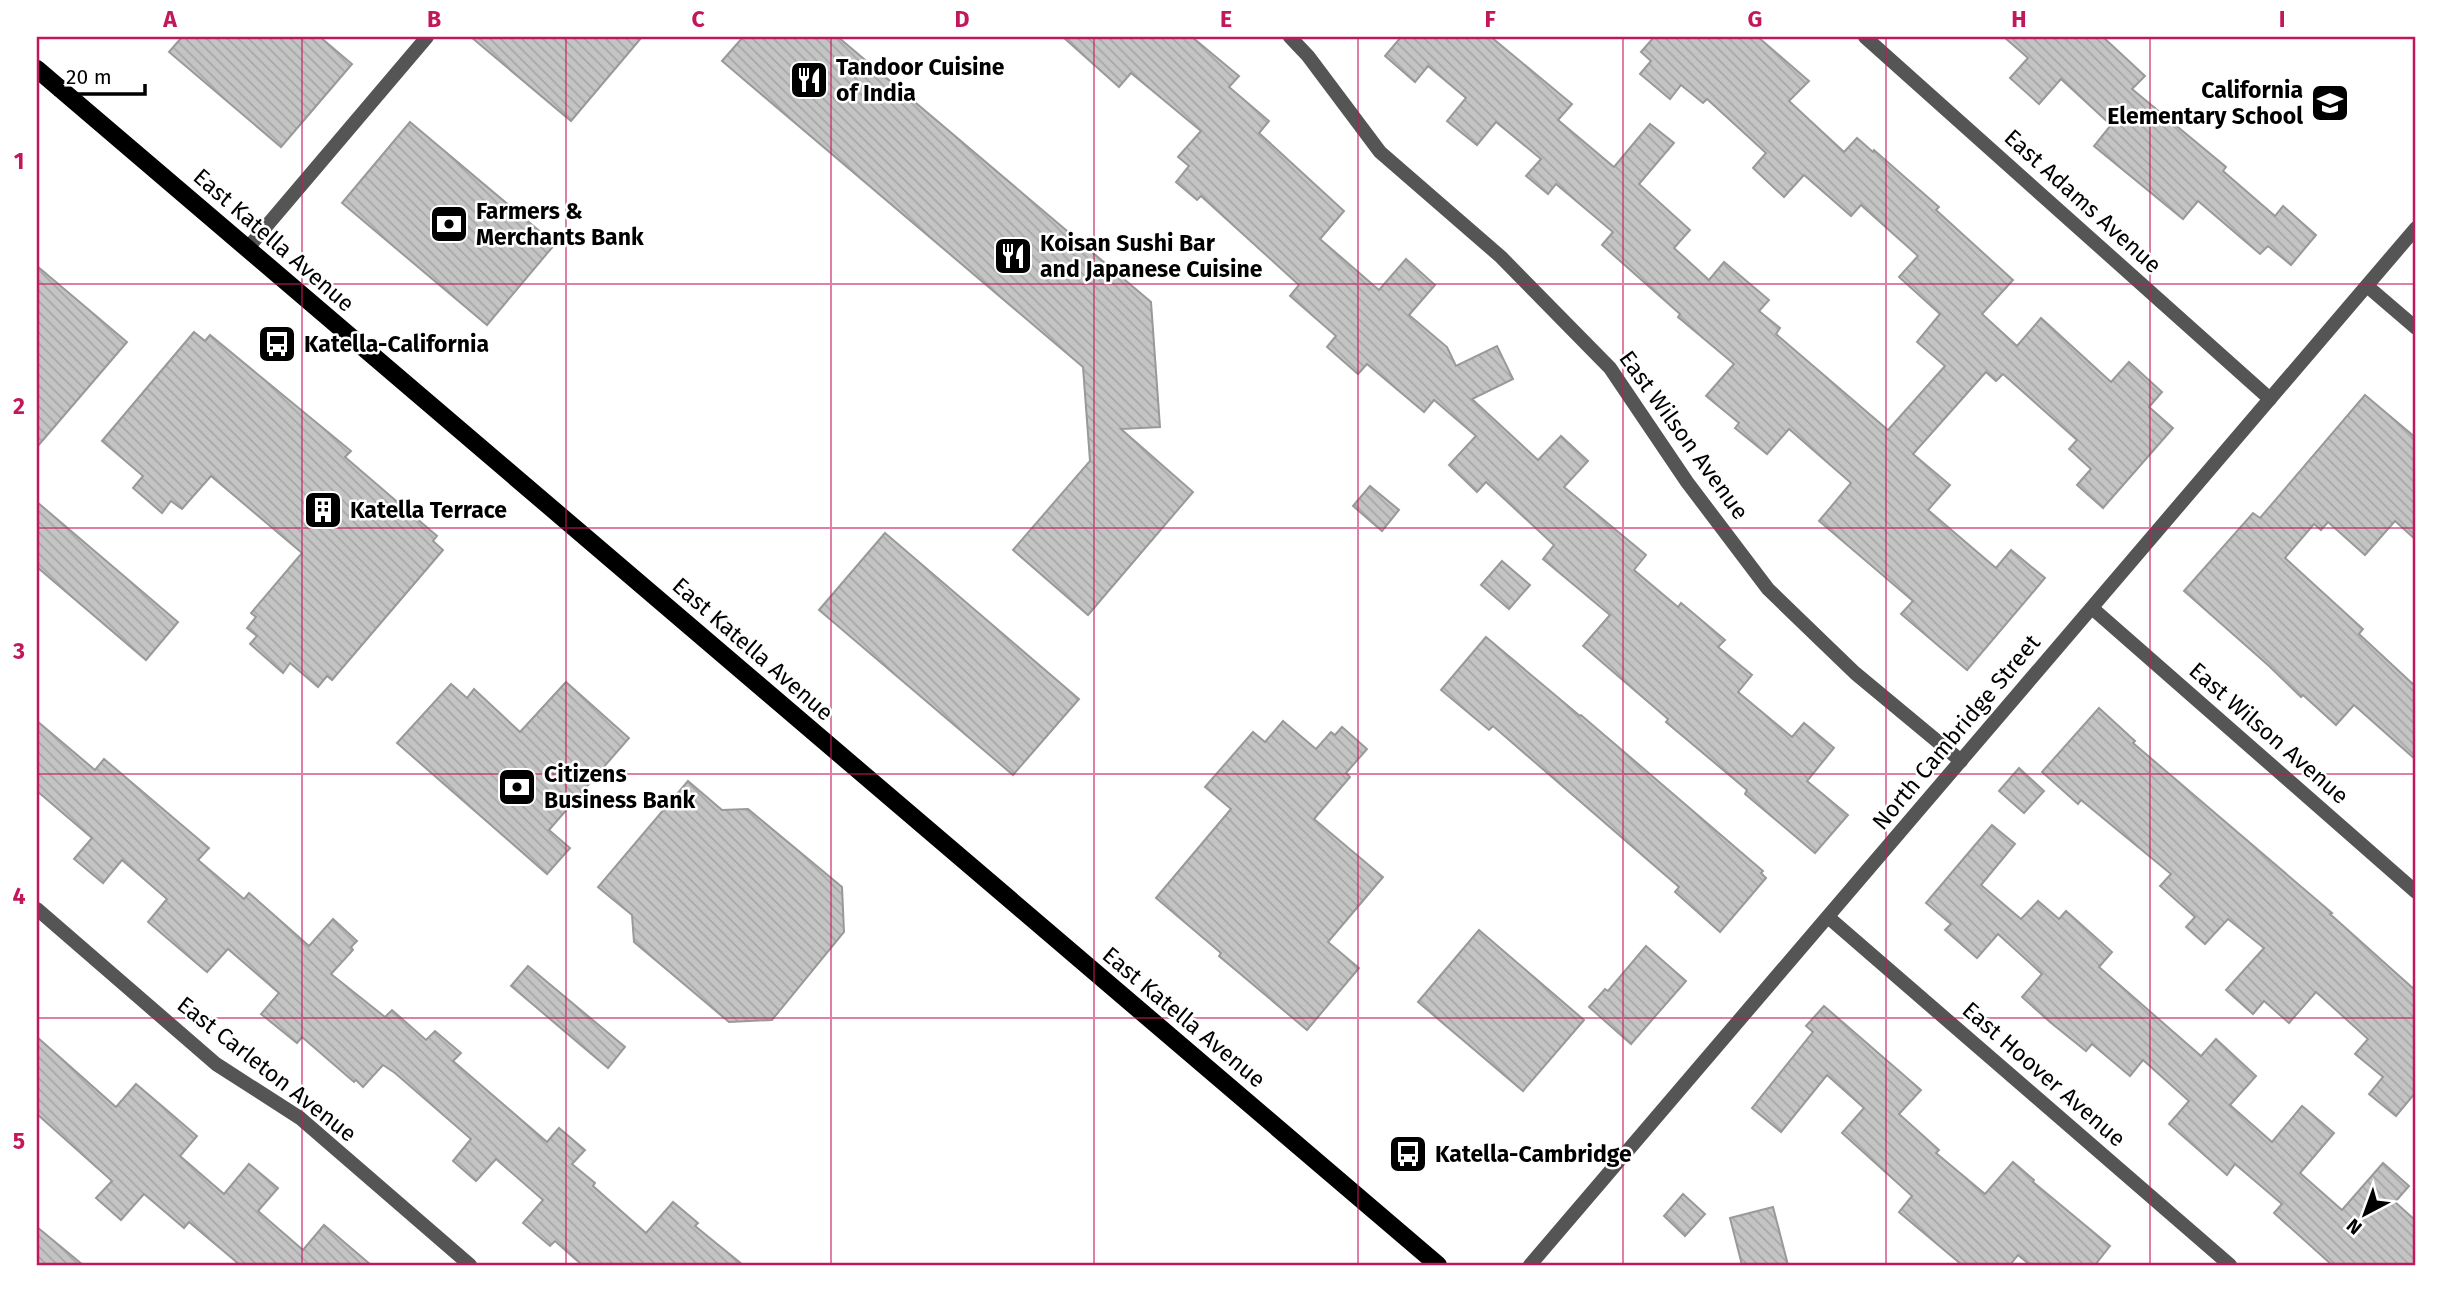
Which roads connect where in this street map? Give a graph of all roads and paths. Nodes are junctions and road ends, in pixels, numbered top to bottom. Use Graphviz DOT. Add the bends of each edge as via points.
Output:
graph roads {
  1 [pos="427,37"];
  2 [pos="1290,37"];
  3 [pos="1865,37"];
  4 [pos="37,69"];
  5 [pos="2416,228"];
  6 [pos="247,249"];
  7 [pos="2367,286"];
  8 [pos="2416,328"];
  9 [pos="2270,399"];
  10 [pos="2092,608"];
  11 [pos="1961,761"];
  12 [pos="2416,892"];
  13 [pos="37,909"];
  14 [pos="1828,918"];
  15 [pos="470,1265"];
  16 [pos="1438,1265"];
  17 [pos="1530,1265"];
  18 [pos="2230,1265"];
  1 -- 6 [label="street"];
  2 -- 11 [label="street, East Wilson Avenue" via="1380,152 1501,257 1610,368 1687,482 1768,589 1856,673"];
  3 -- 9 [label="street, East Adams Avenue"];
  4 -- 6 [label="main road, East Katella Avenue"];
  5 -- 7 [label="street, North Cambridge Street"];
  6 -- 16 [label="main road, East Katella Avenue"];
  7 -- 8 [label="street"];
  7 -- 9 [label="street, North Cambridge Street"];
  9 -- 10 [label="street, North Cambridge Street"];
  10 -- 11 [label="street, North Cambridge Street"];
  10 -- 12 [label="street, East Wilson Avenue"];
  11 -- 14 [label="street, North Cambridge Street"];
  13 -- 15 [label="street, East Carleton Avenue" via="216,1064 300,1118"];
  14 -- 17 [label="street, North Cambridge Street"];
  14 -- 18 [label="street, East Hoover Avenue"];
}
